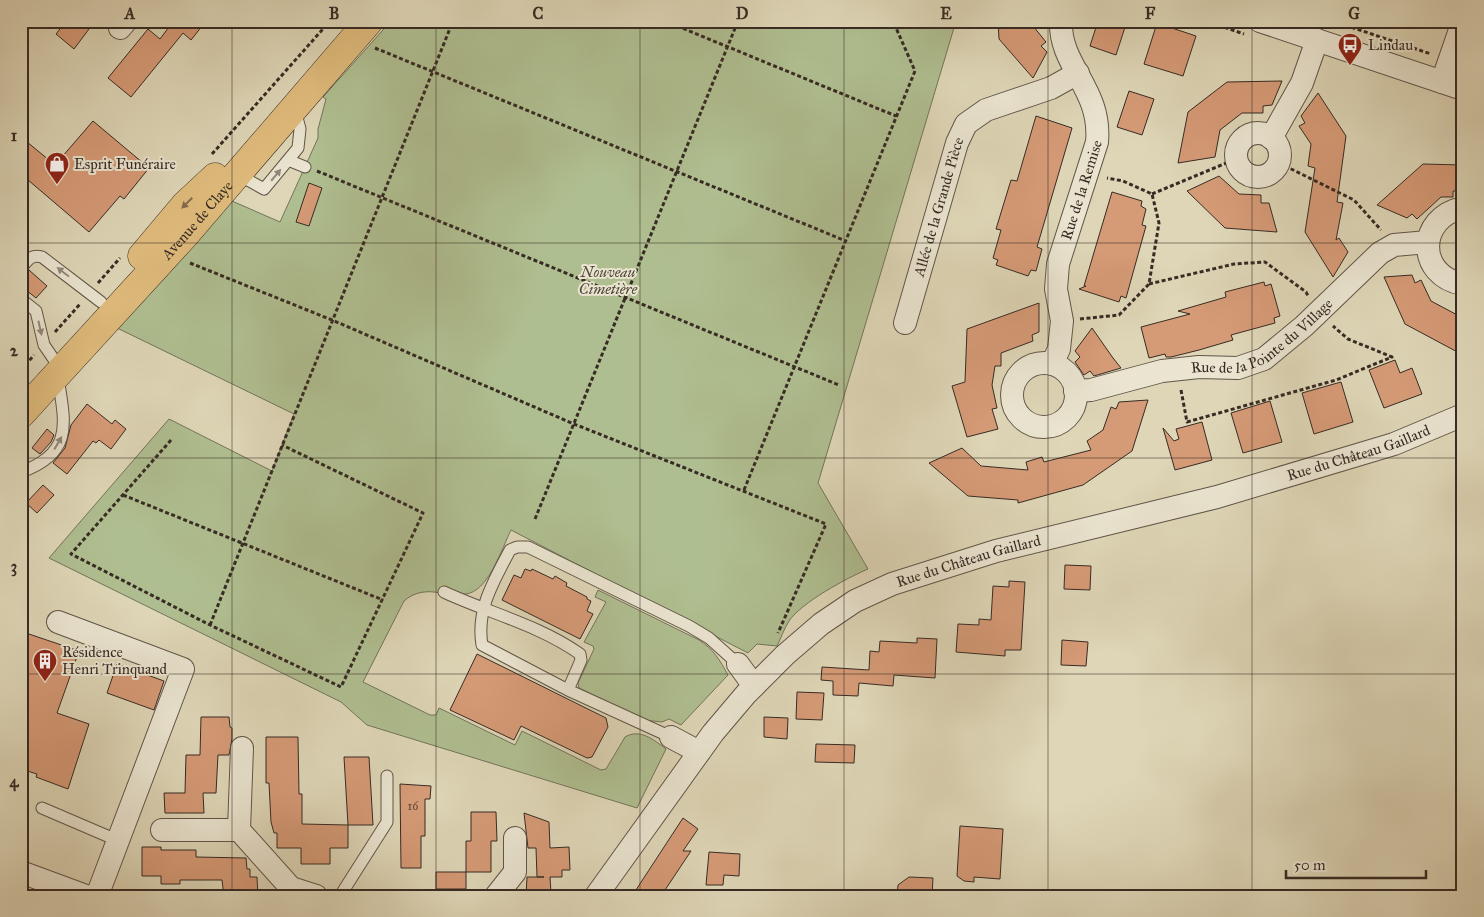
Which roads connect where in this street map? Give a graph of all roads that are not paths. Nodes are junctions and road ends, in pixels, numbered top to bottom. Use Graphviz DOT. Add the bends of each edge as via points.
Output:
graph roads {
  1 [pos="345,21"];
  2 [pos="368,21"];
  3 [pos="1061,21"];
  4 [pos="1260,21"];
  5 [pos="1463,21"];
  6 [pos="1317,40"];
  7 [pos="1078,73"];
  8 [pos="1452,86"];
  9 [pos="294,108"];
  10 [pos="1271,138"];
  11 [pos="288,160"];
  12 [pos="306,167"];
  13 [pos="237,174"];
  14 [pos="1463,208"];
  15 [pos="1428,242"];
  16 [pos="21,268"];
  17 [pos="1463,284"];
  18 [pos="21,299"];
  19 [pos="102,302"];
  20 [pos="904,323"];
  21 [pos="1052,364"];
  22 [pos="56,367"];
  23 [pos="1076,391"];
  24 [pos="21,400"];
  25 [pos="21,414"];
  26 [pos="1463,415"];
  27 [pos="21,472"];
  28 [pos="444,592"];
  29 [pos="483,608"];
  30 [pos="58,622"];
  31 [pos="738,664"];
  32 [pos="754,686"];
  33 [pos="568,690"];
  34 [pos="671,737"];
  35 [pos="242,748"];
  36 [pos="699,752"];
  37 [pos="386,776"];
  38 [pos="42,808"];
  39 [pos="162,830"];
  40 [pos="239,830"];
  41 [pos="515,838"];
  42 [pos="119,841"];
  43 [pos="21,872"];
  44 [pos="290,892"];
  45 [pos="86,896"];
  46 [pos="97,896"];
  47 [pos="316,896"];
  48 [pos="340,896"];
  49 [pos="496,896"];
  50 [pos="596,896"];
  1 -- 19 [label="main road, Avenue de Claye, one-way" via="302,73 287,98 229,164 185,205"];
  2 -- 9 [label="main road, Avenue de Claye"];
  3 -- 7 [label="street, Rue de la Remise" via="1065,50"];
  4 -- 6 [label="street"];
  5 -- 8 [label="street" via="1450,60"];
  6 -- 8 [label="street"];
  6 -- 10 [label="street" via="1302,83"];
  7 -- 20 [label="street, Allée de la Grande Pièce" via="1051,88 986,110 966,124 957,143"];
  7 -- 21 [label="street, Rue de la Remise" via="1094,106 1097,142 1058,264 1056,289 1062,321 1059,349"];
  9 -- 11 [label="lane" via="300,129 298,148"];
  9 -- 13 [label="main road, Avenue de Claye"];
  10 -- 10 [label="street" via="1279,149 1279,163 1270,174 1257,177 1244,172 1236,159 1239,145 1250,135"];
  11 -- 12 [label="lane"];
  13 -- 11 [label="lane, one-way" via="264,189"];
  13 -- 22 [label="main road, Avenue de Claye" via="176,255"];
  14 -- 15 [label="street" via="1439,219 1430,232"];
  15 -- 17 [label="street" via="1429,255 1442,276"];
  15 -- 23 [label="street, Rue de la Pointe du Village" via="1394,245 1380,253 1277,350 1255,363 1228,368 1180,368"];
  19 -- 16 [label="lane, one-way" via="42,257 30,257"];
  18 -- 22 [label="lane, one-way" via="36,311 44,344"];
  19 -- 22 [label="main road, Avenue de Claye"];
  21 -- 23 [label="street" via="1068,374"];
  21 -- 23 [label="street" via="1031,366 1015,381 1012,402 1024,420 1033,426 1044,427 1064,420 1073,407"];
  22 -- 24 [label="main road, Avenue de Claye"];
  22 -- 25 [label="main road, Avenue de Claye"];
  27 -- 22 [label="lane, one-way" via="40,465 61,440 65,422"];
  26 -- 32 [label="street, Rue du Château Gaillard" via="1394,444 1245,488 996,552 892,584 855,601 821,624"];
  28 -- 29 [label="lane"];
  29 -- 31 [label="lane" via="510,550 528,547 689,626 709,638"];
  29 -- 33 [label="lane" via="482,645"];
  29 -- 33 [label="lane" via="510,618 580,654 581,660"];
  30 -- 42 [label="street" via="183,669"];
  31 -- 32 [label="street"];
  32 -- 36 [label="street, Rue du Château Gaillard"];
  33 -- 34 [label="lane"];
  34 -- 36 [label="street"];
  35 -- 40 [label="street"];
  36 -- 50 [label="street, Rue du Château Gaillard"];
  37 -- 48 [label="lane" via="387,822"];
  38 -- 42 [label="lane"];
  39 -- 40 [label="street"];
  40 -- 44 [label="street"];
  41 -- 49 [label="street" via="515,872"];
  42 -- 46 [label="street"];
  43 -- 45 [label="street"];
  44 -- 47 [label="street"];
}
